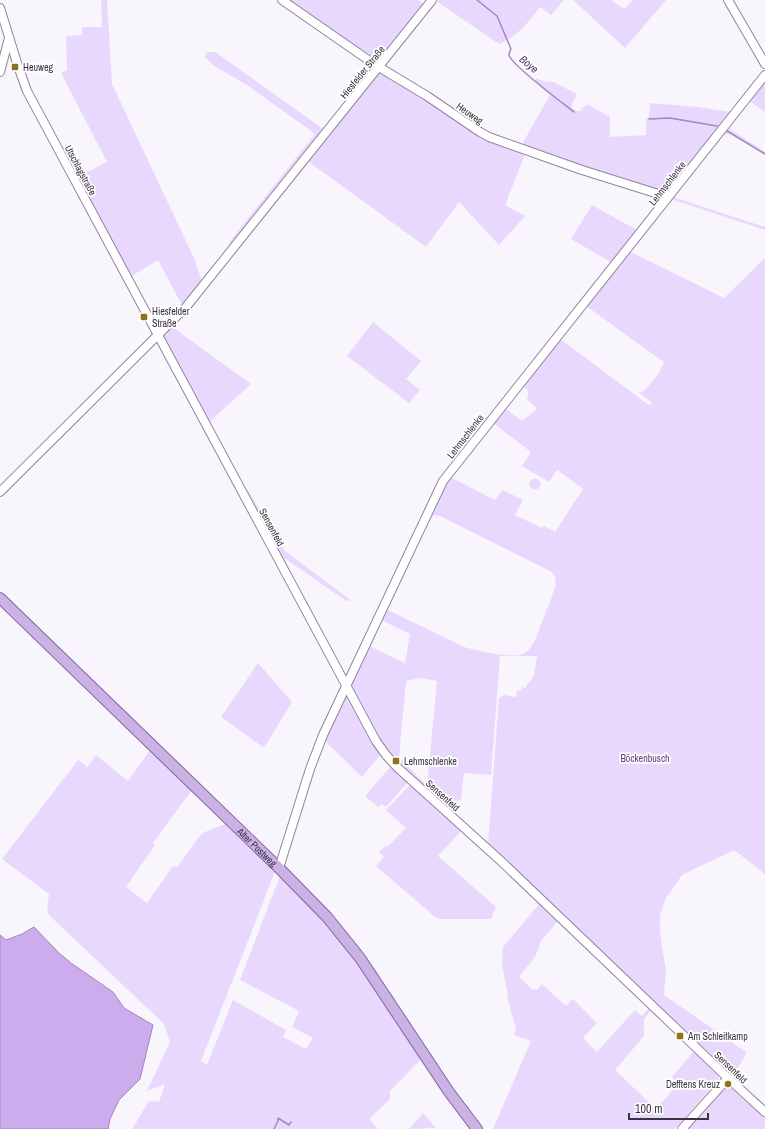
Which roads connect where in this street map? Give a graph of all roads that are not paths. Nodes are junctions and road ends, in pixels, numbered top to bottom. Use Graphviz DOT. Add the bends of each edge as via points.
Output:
graph roads {
  1 [pos="282,0"];
  2 [pos="432,0"];
  3 [pos="728,0"];
  4 [pos="0,8"];
  5 [pos="9,37"];
  6 [pos="765,64"];
  7 [pos="379,67"];
  8 [pos="0,72"];
  9 [pos="765,75"];
  10 [pos="668,197"];
  11 [pos="157,336"];
  12 [pos="0,492"];
  13 [pos="0,598"];
  14 [pos="346,686"];
  15 [pos="279,868"];
  16 [pos="728,1078"];
  17 [pos="765,1112"];
  18 [pos="477,1129"];
  19 [pos="682,1129"];
  1 -- 7 [label="street, Heuweg"];
  2 -- 7 [label="street, Hiesfelder Straße"];
  3 -- 6 [label="street"];
  4 -- 5 [label="street, Utschlagstraße"];
  5 -- 8 [label="street"];
  5 -- 11 [label="street, Utschlagstraße" via="27,91"];
  7 -- 10 [label="street, Heuweg" via="493,139"];
  7 -- 11 [label="street, Hiesfelder Straße" via="191,301"];
  9 -- 10 [label="street, Lehmschlenke"];
  10 -- 14 [label="street, Lehmschlenke" via="443,481"];
  11 -- 12 [label="street, Hiesfelder Straße"];
  11 -- 14 [label="street, Sensenfeld"];
  13 -- 15 [label="main road, Alter Postweg"];
  14 -- 15 [label="street, Lehmschlenke" via="320,742"];
  14 -- 16 [label="street, Sensenfeld" via="376,741 394,764 496,856"];
  15 -- 18 [label="main road, Alter Postweg" via="327,917 360,958 449,1092"];
  16 -- 17 [label="street, Sensenfeld"];
  16 -- 19 [label="street"];
}
